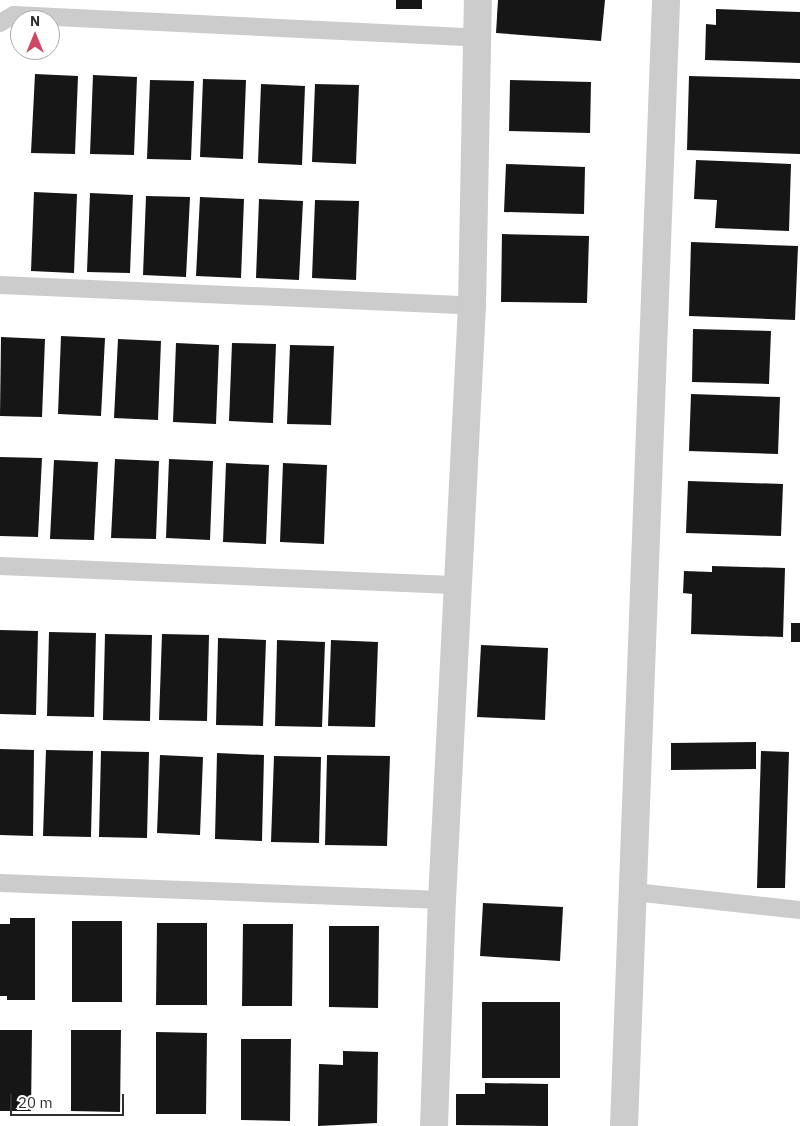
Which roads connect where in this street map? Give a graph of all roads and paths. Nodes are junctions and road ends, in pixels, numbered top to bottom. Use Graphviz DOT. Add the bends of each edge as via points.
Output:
graph roads {
  1 [pos="478,0"];
  2 [pos="666,0"];
  3 [pos="0,24"];
  4 [pos="478,38"];
  5 [pos="0,286"];
  6 [pos="472,306"];
  7 [pos="0,566"];
  8 [pos="459,585"];
  9 [pos="0,882"];
  10 [pos="634,892"];
  11 [pos="442,900"];
  12 [pos="800,910"];
  13 [pos="434,1126"];
  14 [pos="624,1126"];
  1 -- 4 [label="street"];
  2 -- 10 [label="street"];
  3 -- 4 [label="lane" via="14,15"];
  4 -- 6 [label="street"];
  5 -- 6 [label="lane"];
  6 -- 8 [label="street"];
  7 -- 8 [label="lane"];
  8 -- 11 [label="street"];
  9 -- 11 [label="lane"];
  10 -- 12 [label="lane"];
  10 -- 14 [label="street"];
  11 -- 13 [label="street"];
}
